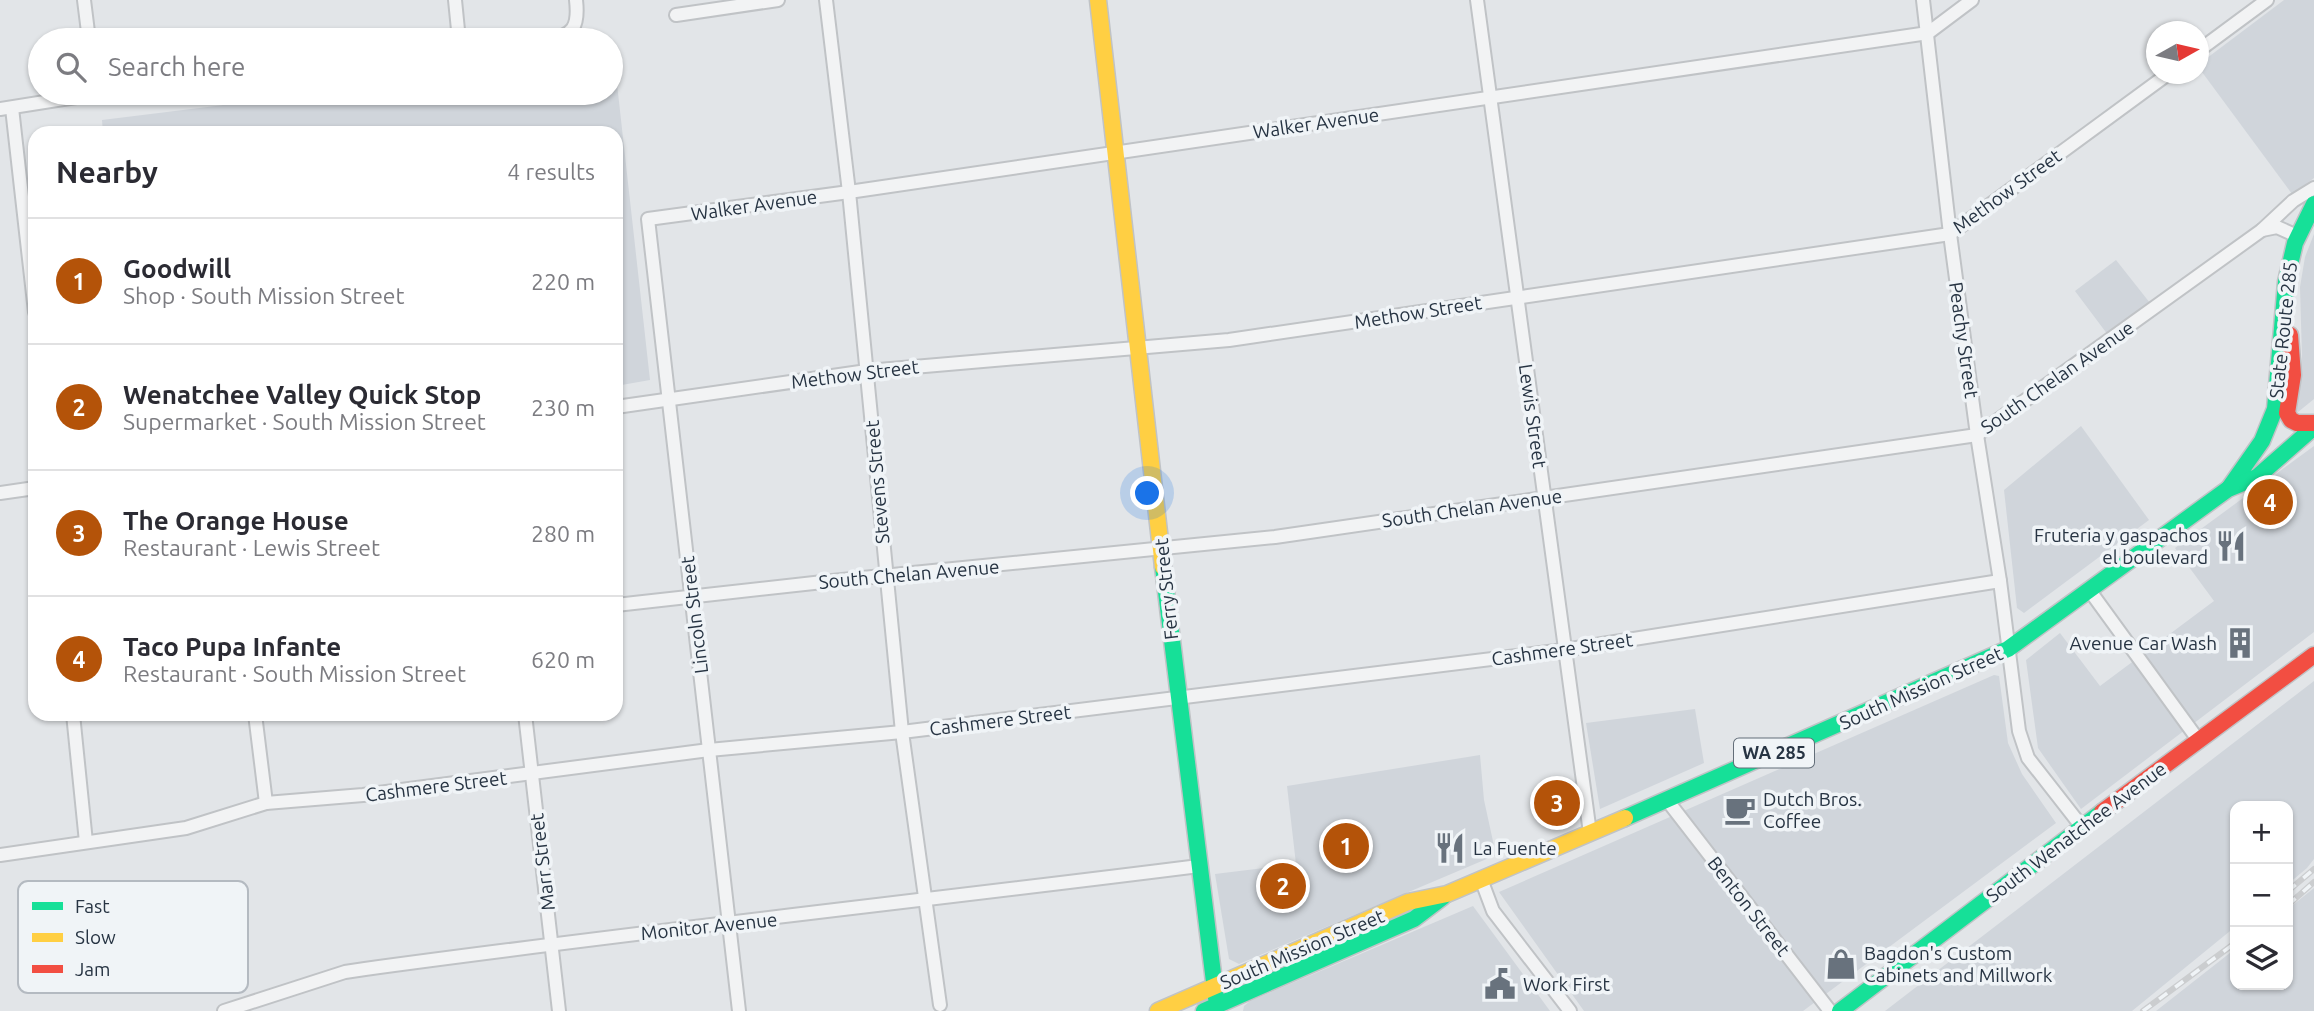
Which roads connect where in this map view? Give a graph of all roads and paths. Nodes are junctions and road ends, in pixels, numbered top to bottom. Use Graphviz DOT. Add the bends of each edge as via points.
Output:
graph roads {
  1 [pos="84,0"];
  2 [pos="455,0"];
  3 [pos="576,0"];
  4 [pos="778,0"];
  5 [pos="826,0"];
  6 [pos="1098,0"];
  7 [pos="1477,0"];
  8 [pos="1923,0"];
  9 [pos="1972,0"];
  10 [pos="2267,0"];
  11 [pos="676,15"];
  12 [pos="88,28"];
  13 [pos="458,28"];
  14 [pos="572,28"];
  15 [pos="1928,33"];
  16 [pos="2209,44"];
  17 [pos="2154,84"];
  18 [pos="1490,98"];
  19 [pos="28,104"];
  20 [pos="6,108"];
  21 [pos="1116,153"];
  22 [pos="2314,188"];
  23 [pos="849,192"];
  24 [pos="2314,204"];
  25 [pos="648,219"];
  26 [pos="2262,230"];
  27 [pos="1950,234"];
  28 [pos="2297,236"];
  29 [pos="28,263"];
  30 [pos="1516,296"];
  31 [pos="2282,314"];
  32 [pos="1138,346"];
  33 [pos="867,371"];
  34 [pos="669,399"];
  35 [pos="623,406"];
  36 [pos="2314,425"];
  37 [pos="1977,435"];
  38 [pos="28,489"];
  39 [pos="2228,489"];
  40 [pos="0,493"];
  41 [pos="1544,498"];
  42 [pos="1161,549"];
  43 [pos="887,577"];
  44 [pos="2000,582"];
  45 [pos="2090,591"];
  46 [pos="692,596"];
  47 [pos="623,604"];
  48 [pos="2008,649"];
  49 [pos="1564,650"];
  50 [pos="2314,655"];
  51 [pos="1178,698"];
  52 [pos="74,721"];
  53 [pos="256,721"];
  54 [pos="526,721"];
  55 [pos="902,732"];
  56 [pos="2199,741"];
  57 [pos="709,750"];
  58 [pos="532,774"];
  59 [pos="1667,800"];
  60 [pos="265,803"];
  61 [pos="2082,827"];
  62 [pos="1590,833"];
  63 [pos="86,842"];
  64 [pos="0,855"];
  65 [pos="1199,866"];
  66 [pos="1481,879"];
  67 [pos="1447,894"];
  68 [pos="924,901"];
  69 [pos="729,924"];
  70 [pos="551,943"];
  71 [pos="1214,987"];
  72 [pos="940,1005"];
  73 [pos="1213,1009"];
  74 [pos="224,1011"];
  75 [pos="559,1011"];
  76 [pos="739,1011"];
  77 [pos="1158,1011"];
  78 [pos="1570,1011"];
  79 [pos="1830,1011"];
  80 [pos="1840,1011"];
  1 -- 12 [label="street"];
  2 -- 13 [label="street"];
  3 -- 14 [label="street" via="578,16"];
  4 -- 11 [label="street"];
  5 -- 23 [label="street, Stevens Street"];
  6 -- 21 [label="main road, Ferry Street"];
  7 -- 18 [label="street, Lewis Street"];
  8 -- 15 [label="street, Peachy Street"];
  9 -- 15 [label="street, Walker Avenue"];
  10 -- 16 [label="street"];
  15 -- 18 [label="street, Walker Avenue"];
  15 -- 27 [label="street, Peachy Street"];
  17 -- 27 [label="street, Methow Street"];
  18 -- 21 [label="street, Walker Avenue"];
  18 -- 30 [label="street, Lewis Street"];
  19 -- 20 [label="street"];
  20 -- 29 [label="street"];
  21 -- 23 [label="street, Walker Avenue"];
  21 -- 32 [label="main road, Ferry Street"];
  22 -- 26 [label="street, South Chelan Avenue"];
  23 -- 25 [label="street, Walker Avenue"];
  23 -- 33 [label="street, Stevens Street"];
  24 -- 28 [label="main road, State Route 285 / WA 285"];
  25 -- 34 [label="street, Lincoln Street"];
  26 -- 28 [label="street" via="2277,227"];
  26 -- 37 [label="street, South Chelan Avenue"];
  27 -- 30 [label="street, Methow Street"];
  27 -- 37 [label="street, Peachy Street"];
  28 -- 31 [label="main road, State Route 285 / WA 285" via="2285,275"];
  30 -- 32 [label="street, Methow Street" via="1229,340"];
  30 -- 41 [label="street, Lewis Street"];
  31 -- 36 [label="main road" via="2292,341 2287,412 2297,423"];
  31 -- 39 [label="main road, State Route 285 / WA 285" via="2276,406 2257,450"];
  32 -- 33 [label="street, Methow Street"];
  32 -- 42 [label="main road, Ferry Street"];
  33 -- 34 [label="street, Methow Street"];
  33 -- 43 [label="street, Stevens Street"];
  34 -- 35 [label="street, Methow Street"];
  34 -- 46 [label="street, Lincoln Street"];
  36 -- 39 [label="main road, South Mission Street / WA 285" via="2257,477"];
  37 -- 41 [label="street, South Chelan Avenue"];
  37 -- 44 [label="street, Peachy Street"];
  38 -- 40 [label="street"];
  39 -- 45 [label="main road, South Mission Street / WA 285"];
  41 -- 42 [label="street, South Chelan Avenue"];
  41 -- 49 [label="street, Lewis Street"];
  42 -- 43 [label="street, South Chelan Avenue"];
  42 -- 51 [label="main road, Ferry Street"];
  43 -- 46 [label="street, South Chelan Avenue"];
  43 -- 55 [label="street, Stevens Street"];
  44 -- 48 [label="street, Peachy Street"];
  44 -- 49 [label="street, Cashmere Street"];
  45 -- 48 [label="main road, South Mission Street / WA 285"];
  45 -- 56 [label="street"];
  46 -- 47 [label="street, South Chelan Avenue"];
  46 -- 57 [label="street, Lincoln Street"];
  48 -- 59 [label="main road, South Mission Street / WA 285"];
  48 -- 61 [label="street, Peachy Street" via="2019,731 2028,758"];
  49 -- 51 [label="street, Cashmere Street"];
  49 -- 62 [label="street, Lewis Street"];
  50 -- 56 [label="main road, South Wenatchee Avenue"];
  51 -- 55 [label="street, Cashmere Street"];
  51 -- 65 [label="main road, Ferry Street"];
  52 -- 63 [label="street"];
  53 -- 60 [label="street"];
  54 -- 58 [label="street, Marr Street"];
  55 -- 57 [label="street, Cashmere Street"];
  55 -- 68 [label="street, Stevens Street"];
  56 -- 61 [label="main road, South Wenatchee Avenue"];
  57 -- 58 [label="street, Cashmere Street"];
  57 -- 69 [label="street, Lincoln Street"];
  58 -- 60 [label="street, Cashmere Street"];
  58 -- 70 [label="street, Marr Street"];
  59 -- 62 [label="main road, South Mission Street / WA 285"];
  59 -- 79 [label="street, Benton Street"];
  60 -- 63 [label="street, Cashmere Street" via="186,828"];
  61 -- 80 [label="main road, South Wenatchee Avenue"];
  62 -- 66 [label="main road, South Mission Street / WA 285"];
  63 -- 64 [label="street, Cashmere Street"];
  65 -- 68 [label="street, Monitor Avenue"];
  65 -- 71 [label="main road, Ferry Street"];
  66 -- 67 [label="main road, South Mission Street / WA 285"];
  66 -- 78 [label="street" via="1493,911"];
  67 -- 71 [label="main road, South Mission Street / WA 285" via="1408,902"];
  67 -- 73 [label="main road, South Mission Street / WA 285" via="1414,919"];
  68 -- 69 [label="street, Monitor Avenue"];
  68 -- 72 [label="street, Stevens Street"];
  69 -- 70 [label="street, Monitor Avenue"];
  69 -- 76 [label="street, Lincoln Street"];
  70 -- 74 [label="street, Monitor Avenue" via="345,972"];
  70 -- 75 [label="street, Marr Street"];
  71 -- 73 [label="main road, Ferry Street"];
  71 -- 77 [label="main road, South Mission Street / WA 285"];
}
